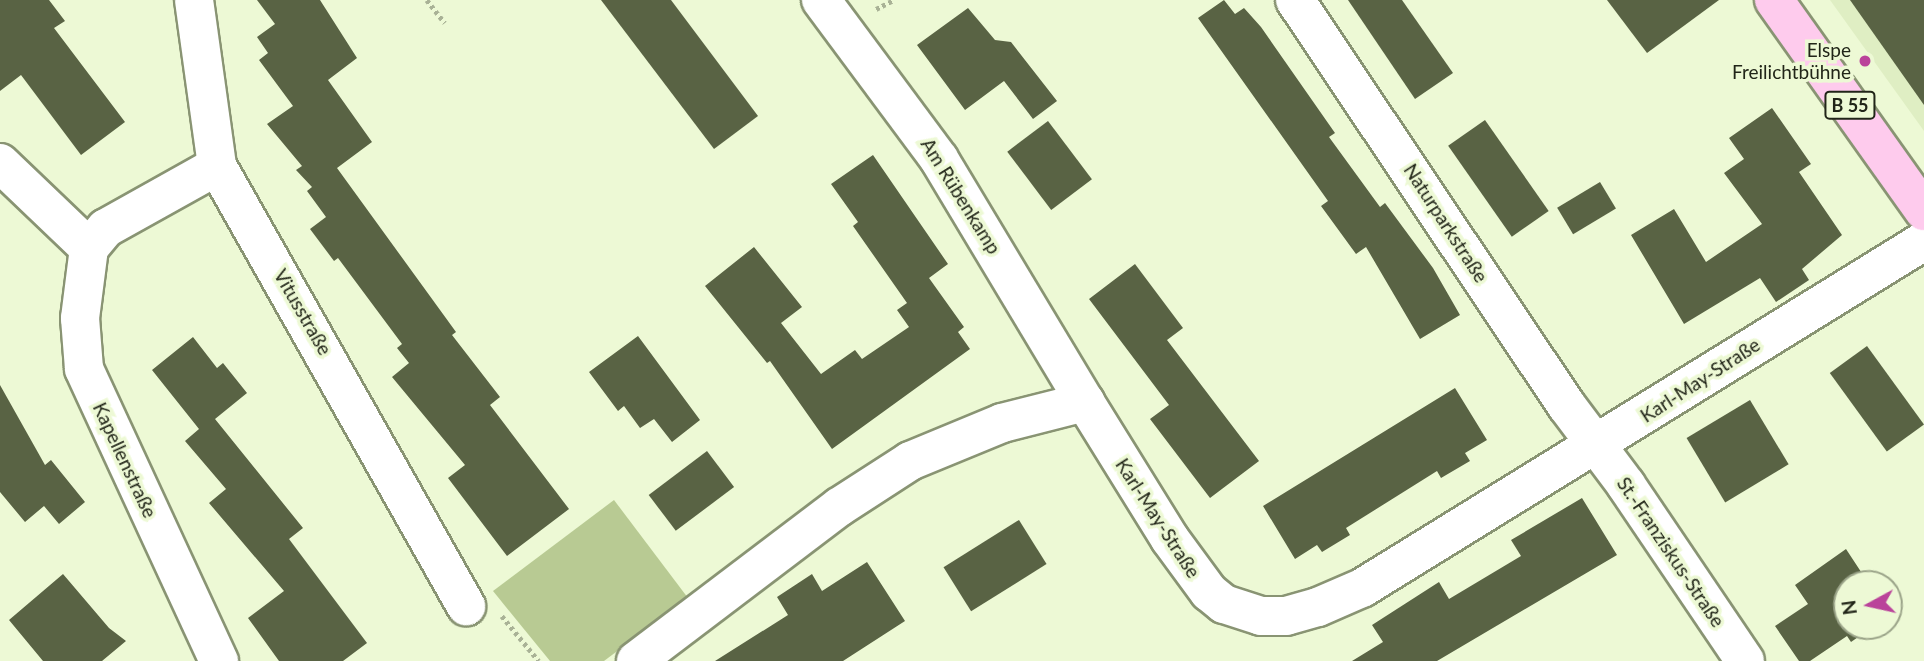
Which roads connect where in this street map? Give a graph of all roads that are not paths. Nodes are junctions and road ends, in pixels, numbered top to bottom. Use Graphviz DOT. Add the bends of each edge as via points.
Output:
graph roads {
  1 [pos="194,0"];
  2 [pos="821,0"];
  3 [pos="1295,0"];
  4 [pos="1774,0"];
  5 [pos="0,163"];
  6 [pos="217,166"];
  7 [pos="1924,211"];
  8 [pos="1924,241"];
  9 [pos="89,248"];
  10 [pos="1086,402"];
  11 [pos="1598,444"];
  12 [pos="466,606"];
  13 [pos="219,661"];
  14 [pos="636,661"];
  15 [pos="1745,661"];
  1 -- 6 [label="street, Vitusstraße"];
  2 -- 10 [label="street, Am Rübenkamp" via="939,159"];
  3 -- 11 [label="street, Naturparkstraße" via="1567,406"];
  4 -- 7 [label="main road, B 55"];
  5 -- 9 [label="street"];
  6 -- 9 [label="street" via="106,228"];
  6 -- 12 [label="street, Vitusstraße"];
  8 -- 11 [label="street, Karl-May-Straße"];
  9 -- 13 [label="street, Kapellenstraße" via="79,318 83,369"];
  10 -- 11 [label="street, Karl-May-Straße" via="1196,579 1224,604 1261,615 1286,616 1362,588"];
  10 -- 14 [label="street" via="1002,423 910,461 839,508"];
  11 -- 15 [label="street, St.-Franziskus-Straße"];
}
